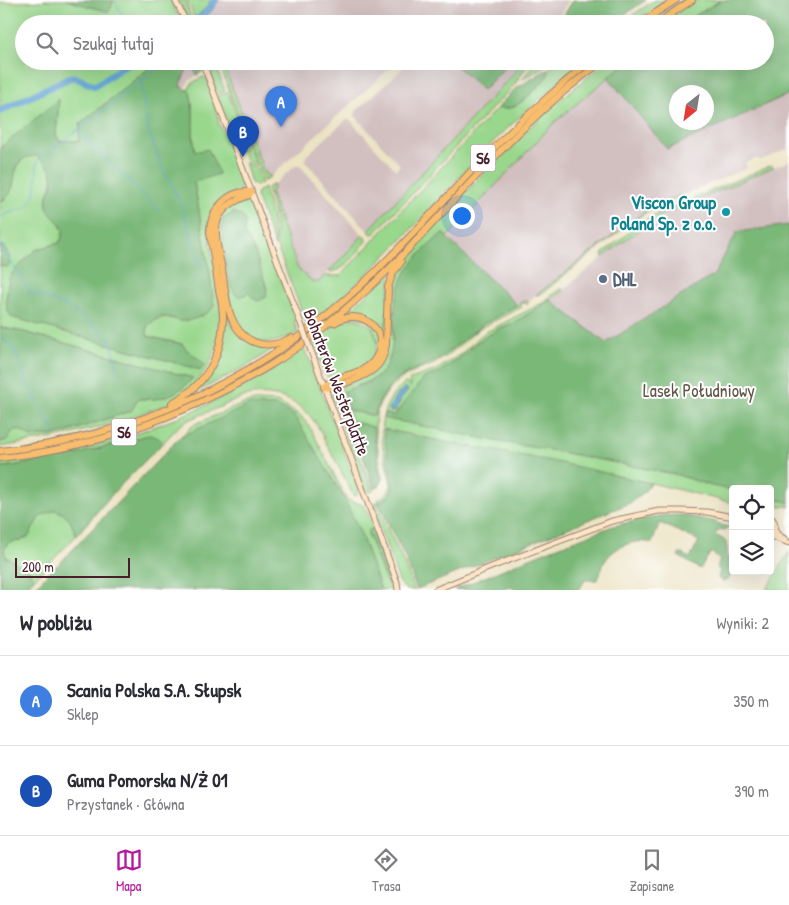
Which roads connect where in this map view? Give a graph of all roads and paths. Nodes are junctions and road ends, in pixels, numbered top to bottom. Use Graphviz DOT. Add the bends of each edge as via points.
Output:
graph roads {
  1 [pos="175,0"];
  2 [pos="676,0"];
  3 [pos="692,0"];
  4 [pos="182,15"];
  5 [pos="653,15"];
  6 [pos="670,15"];
  7 [pos="205,70"];
  8 [pos="579,70"];
  9 [pos="591,70"];
  10 [pos="251,192"];
  11 [pos="421,235"];
  12 [pos="314,326"];
  13 [pos="313,336"];
  14 [pos="324,388"];
  15 [pos="144,418"];
  16 [pos="0,451"];
  17 [pos="0,458"];
  18 [pos="729,518"];
  19 [pos="774,520"];
  20 [pos="775,530"];
  21 [pos="774,537"];
  22 [pos="789,543"];
  23 [pos="396,582"];
  24 [pos="398,590"];
  25 [pos="402,590"];
  26 [pos="435,590"];
  1 -- 4 [label="main road"];
  2 -- 5 [label="highway"];
  3 -- 6 [label="highway"];
  7 -- 10 [label="main road, Bohaterów Westerplatte"];
  8 -- 12 [label="highway, S6" via="510,131 384,263"];
  9 -- 11 [label="highway, S6" via="530,122"];
  10 -- 12 [label="highway" via="226,206 216,225 233,321 243,335 268,345 289,340"];
  10 -- 14 [label="main road, Bohaterów Westerplatte, bridge"];
  10 -- 15 [label="highway" via="244,191 225,200 217,207 210,222 223,314 214,360 204,378 189,393"];
  11 -- 13 [label="highway, S6" via="363,294"];
  11 -- 14 [label="highway" via="395,269 388,287 386,345 378,365 355,380"];
  12 -- 15 [label="highway, S6" via="237,376"];
  13 -- 14 [label="highway" via="338,320 351,316 364,319 375,328 380,341 370,366 328,383"];
  13 -- 17 [label="highway, S6" via="270,366 165,418 89,442"];
  14 -- 23 [label="main road, Bohaterów Westerplatte"];
  15 -- 16 [label="highway, S6" via="61,442"];
  18 -- 26 [label="main road" via="707,512 659,511 612,521"];
  19 -- 20 [label="main road"];
  20 -- 22 [label="main road"];
  21 -- 22 [label="main road"];
  23 -- 24 [label="main road, Bohaterów Westerplatte"];
  23 -- 25 [label="main road, Bohaterów Westerplatte"];
}
